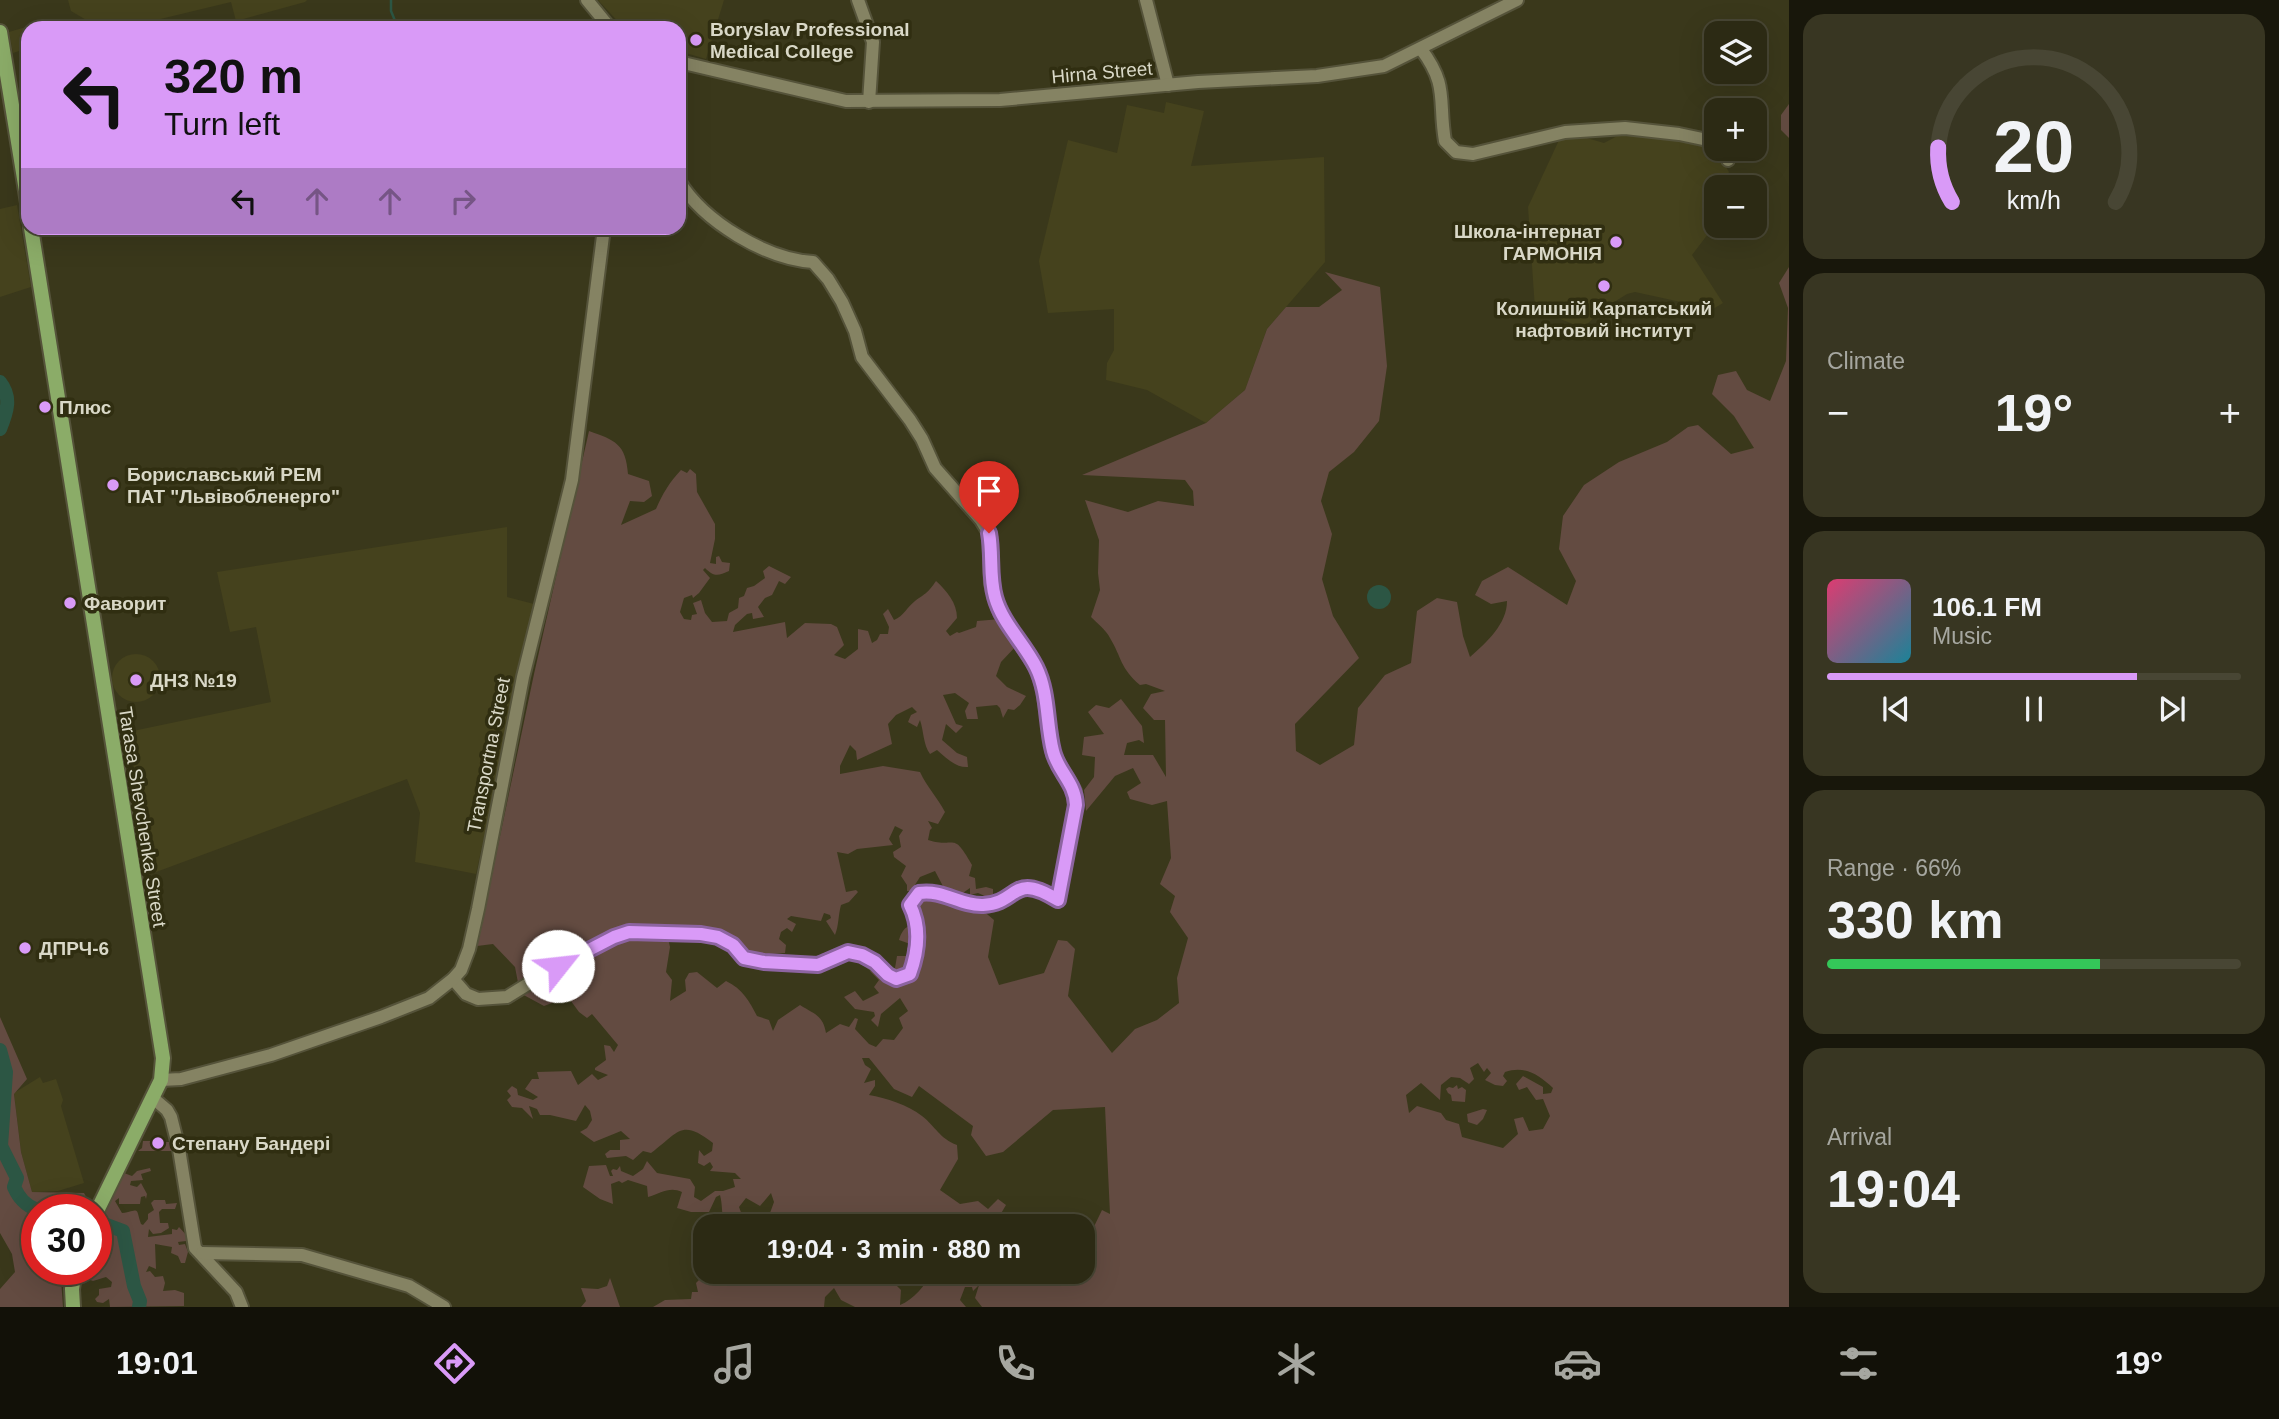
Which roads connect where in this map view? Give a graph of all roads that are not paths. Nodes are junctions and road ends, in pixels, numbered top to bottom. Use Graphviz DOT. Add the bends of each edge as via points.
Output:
graph roads {
  1 [pos="587,0"];
  2 [pos="858,0"];
  3 [pos="1146,0"];
  4 [pos="1517,0"];
  5 [pos="604,21"];
  6 [pos="0,32"];
  7 [pos="1421,49"];
  8 [pos="686,64"];
  9 [pos="1168,85"];
  10 [pos="869,102"];
  11 [pos="1704,139"];
  12 [pos="21,160"];
  13 [pos="686,193"];
  14 [pos="32,235"];
  15 [pos="603,235"];
  16 [pos="453,979"];
  17 [pos="161,1080"];
  18 [pos="153,1098"];
  19 [pos="105,1194"];
  20 [pos="202,1253"];
  21 [pos="73,1285"];
  22 [pos="74,1307"];
  23 [pos="242,1307"];
  24 [pos="444,1307"];
  1 -- 5 [label="street"];
  2 -- 10 [label="street" via="873,42"];
  3 -- 9 [label="street"];
  4 -- 7 [label="street, Hirna Street"];
  6 -- 12 [label="main road"];
  7 -- 9 [label="street, Hirna Street" via="1384,66 1317,76"];
  7 -- 11 [label="street" via="1440,82 1445,141 1457,152 1474,154 1565,132 1625,128"];
  8 -- 10 [label="street, Hirna Street" via="830,99"];
  9 -- 10 [label="street, Hirna Street" via="1000,100"];
  13 -- 16 [label="street" via="723,226 773,252 813,262 842,302 862,357 910,420 935,468 989,533 996,601 1037,669 1054,754 1075,791 1058,900 1028,887 983,905 937,892 919,893 910,905 918,927 914,961 910,974 896,979 875,962 848,952 818,965 764,962 744,958 718,937 629,932 570,958 507,998 478,999 466,994"];
  14 -- 17 [label="main road, Tarasa Shevchenka Street" via="161,1045"];
  15 -- 16 [label="street, Transportna Street" via="572,480 523,677 469,948"];
  16 -- 17 [label="street, Transportna Street" via="429,998 381,1017 271,1055"];
  17 -- 18 [label="main road"];
  18 -- 19 [label="main road"];
  18 -- 20 [label="street" via="171,1117 195,1248"];
  20 -- 23 [label="street" via="236,1292"];
  20 -- 24 [label="street" via="302,1255 409,1286"];
  21 -- 22 [label="main road"];
}
